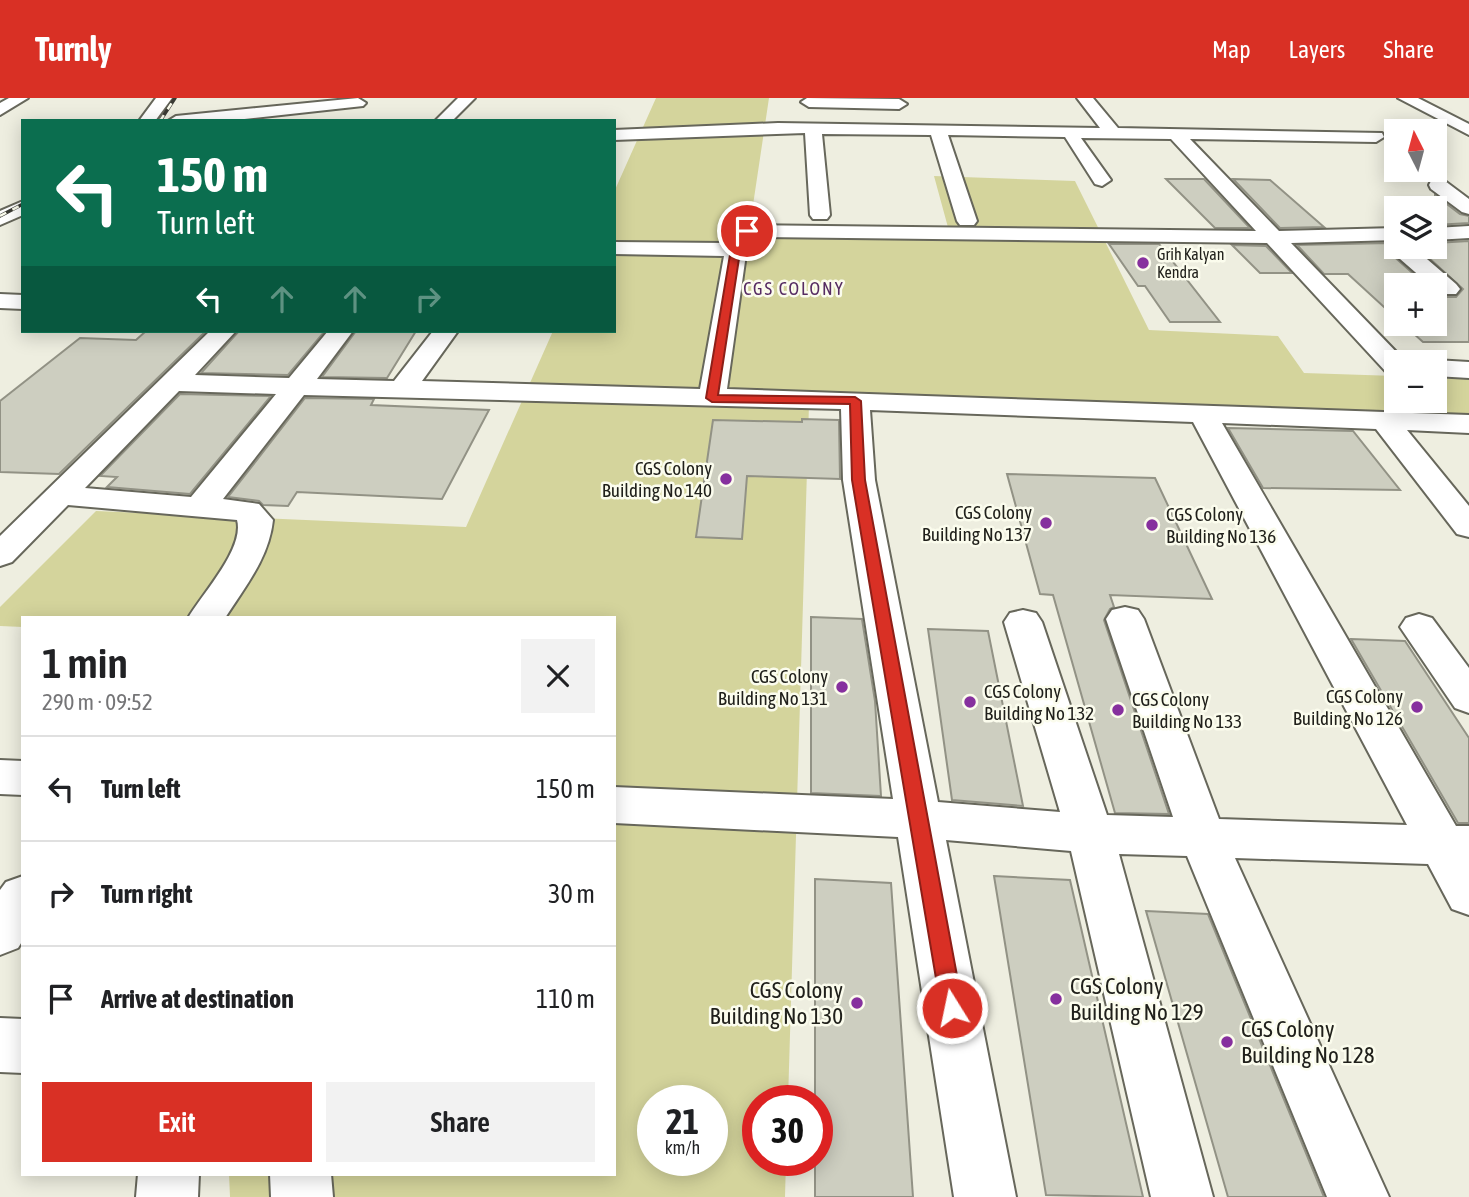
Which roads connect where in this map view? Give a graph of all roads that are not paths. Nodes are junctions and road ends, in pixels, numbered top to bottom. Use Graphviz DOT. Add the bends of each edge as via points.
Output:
graph roads {
  1 [pos="20,98"];
  2 [pos="164,98"];
  3 [pos="467,98"];
  4 [pos="1085,98"];
  5 [pos="1406,98"];
  6 [pos="184,100"];
  7 [pos="898,101"];
  8 [pos="809,102"];
  9 [pos="358,103"];
  10 [pos="0,110"];
  11 [pos="148,119"];
  12 [pos="174,119"];
  13 [pos="194,119"];
  14 [pos="445,119"];
  15 [pos="813,129"];
  16 [pos="905,130"];
  17 [pos="1469,130"];
  18 [pos="938,131"];
  19 [pos="1070,133"];
  20 [pos="1113,133"];
  21 [pos="1176,134"];
  22 [pos="616,135"];
  23 [pos="1376,137"];
  24 [pos="1102,180"];
  25 [pos="1438,185"];
  26 [pos="21,193"];
  27 [pos="0,203"];
  28 [pos="21,208"];
  29 [pos="1469,208"];
  30 [pos="821,215"];
  31 [pos="0,219"];
  32 [pos="967,221"];
  33 [pos="1452,233"];
  34 [pos="1273,237"];
  35 [pos="1384,240"];
  36 [pos="616,248"];
  37 [pos="1469,249"];
  38 [pos="736,250"];
  39 [pos="1416,259"];
  40 [pos="1448,289"];
  41 [pos="0,301"];
  42 [pos="21,302"];
  43 [pos="222,333"];
  44 [pos="340,333"];
  45 [pos="444,333"];
  46 [pos="1384,353"];
  47 [pos="1447,369"];
  48 [pos="1469,370"];
  49 [pos="173,383"];
  50 [pos="299,387"];
  51 [pos="402,389"];
  52 [pos="712,398"];
  53 [pos="855,401"];
  54 [pos="1202,413"];
  55 [pos="1443,413"];
  56 [pos="1383,419"];
  57 [pos="1463,430"];
  58 [pos="60,495"];
  59 [pos="200,508"];
  60 [pos="0,520"];
  61 [pos="34,521"];
  62 [pos="1469,527"];
  63 [pos="0,555"];
  64 [pos="207,616"];
  65 [pos="1125,619"];
  66 [pos="1023,622"];
  67 [pos="1419,627"];
  68 [pos="1469,698"];
  69 [pos="0,777"];
  70 [pos="21,778"];
  71 [pos="616,805"];
  72 [pos="919,819"];
  73 [pos="1090,834"];
  74 [pos="1203,838"];
  75 [pos="1455,845"];
  76 [pos="1469,894"];
  77 [pos="21,900"];
  78 [pos="0,932"];
  79 [pos="0,1045"];
  80 [pos="21,1046"];
  81 [pos="169,1176"];
  82 [pos="300,1176"];
  83 [pos="167,1197"];
  84 [pos="302,1197"];
  85 [pos="985,1197"];
  86 [pos="1182,1197"];
  87 [pos="1359,1197"];
  1 -- 10 [label="street"];
  2 -- 11 [label="street"];
  3 -- 14 [label="street"];
  4 -- 20 [label="street"];
  5 -- 17 [label="street"];
  6 -- 12 [label="street"];
  7 -- 8 [label="street"];
  7 -- 16 [label="street"];
  9 -- 13 [label="street"];
  15 -- 16 [label="street"];
  15 -- 22 [label="street"];
  15 -- 30 [label="street"];
  16 -- 18 [label="street"];
  18 -- 19 [label="street"];
  18 -- 32 [label="street"];
  19 -- 20 [label="street"];
  19 -- 24 [label="street"];
  20 -- 21 [label="street"];
  21 -- 23 [label="street"];
  21 -- 34 [label="street"];
  25 -- 29 [label="street"];
  26 -- 27 [label="street"];
  28 -- 31 [label="street"];
  33 -- 37 [label="street"];
  34 -- 35 [label="street"];
  34 -- 38 [label="street" via="757,230 738,237"];
  34 -- 46 [label="street"];
  36 -- 38 [label="street"];
  38 -- 52 [label="street"];
  39 -- 40 [label="street"];
  41 -- 42 [label="street"];
  43 -- 49 [label="street"];
  44 -- 50 [label="street"];
  45 -- 51 [label="street"];
  47 -- 48 [label="street"];
  49 -- 50 [label="street"];
  49 -- 58 [label="street"];
  50 -- 51 [label="street"];
  50 -- 59 [label="street"];
  51 -- 52 [label="street"];
  52 -- 53 [label="street"];
  53 -- 54 [label="street"];
  53 -- 72 [label="street" via="859,480"];
  54 -- 56 [label="street"];
  54 -- 75 [label="street"];
  55 -- 57 [label="street"];
  56 -- 57 [label="street"];
  56 -- 62 [label="street"];
  58 -- 59 [label="street"];
  58 -- 61 [label="street"];
  59 -- 64 [label="street" via="247,511 256,520 256,535 248,553"];
  60 -- 61 [label="street"];
  61 -- 63 [label="street"];
  65 -- 74 [label="street"];
  66 -- 73 [label="street"];
  67 -- 68 [label="street"];
  69 -- 70 [label="street"];
  71 -- 72 [label="street"];
  72 -- 73 [label="street"];
  72 -- 85 [label="street"];
  73 -- 74 [label="street"];
  73 -- 86 [label="street"];
  74 -- 75 [label="street"];
  74 -- 87 [label="street"];
  75 -- 76 [label="street"];
  77 -- 78 [label="street"];
  79 -- 80 [label="street"];
  81 -- 83 [label="street"];
  82 -- 84 [label="street"];
}
